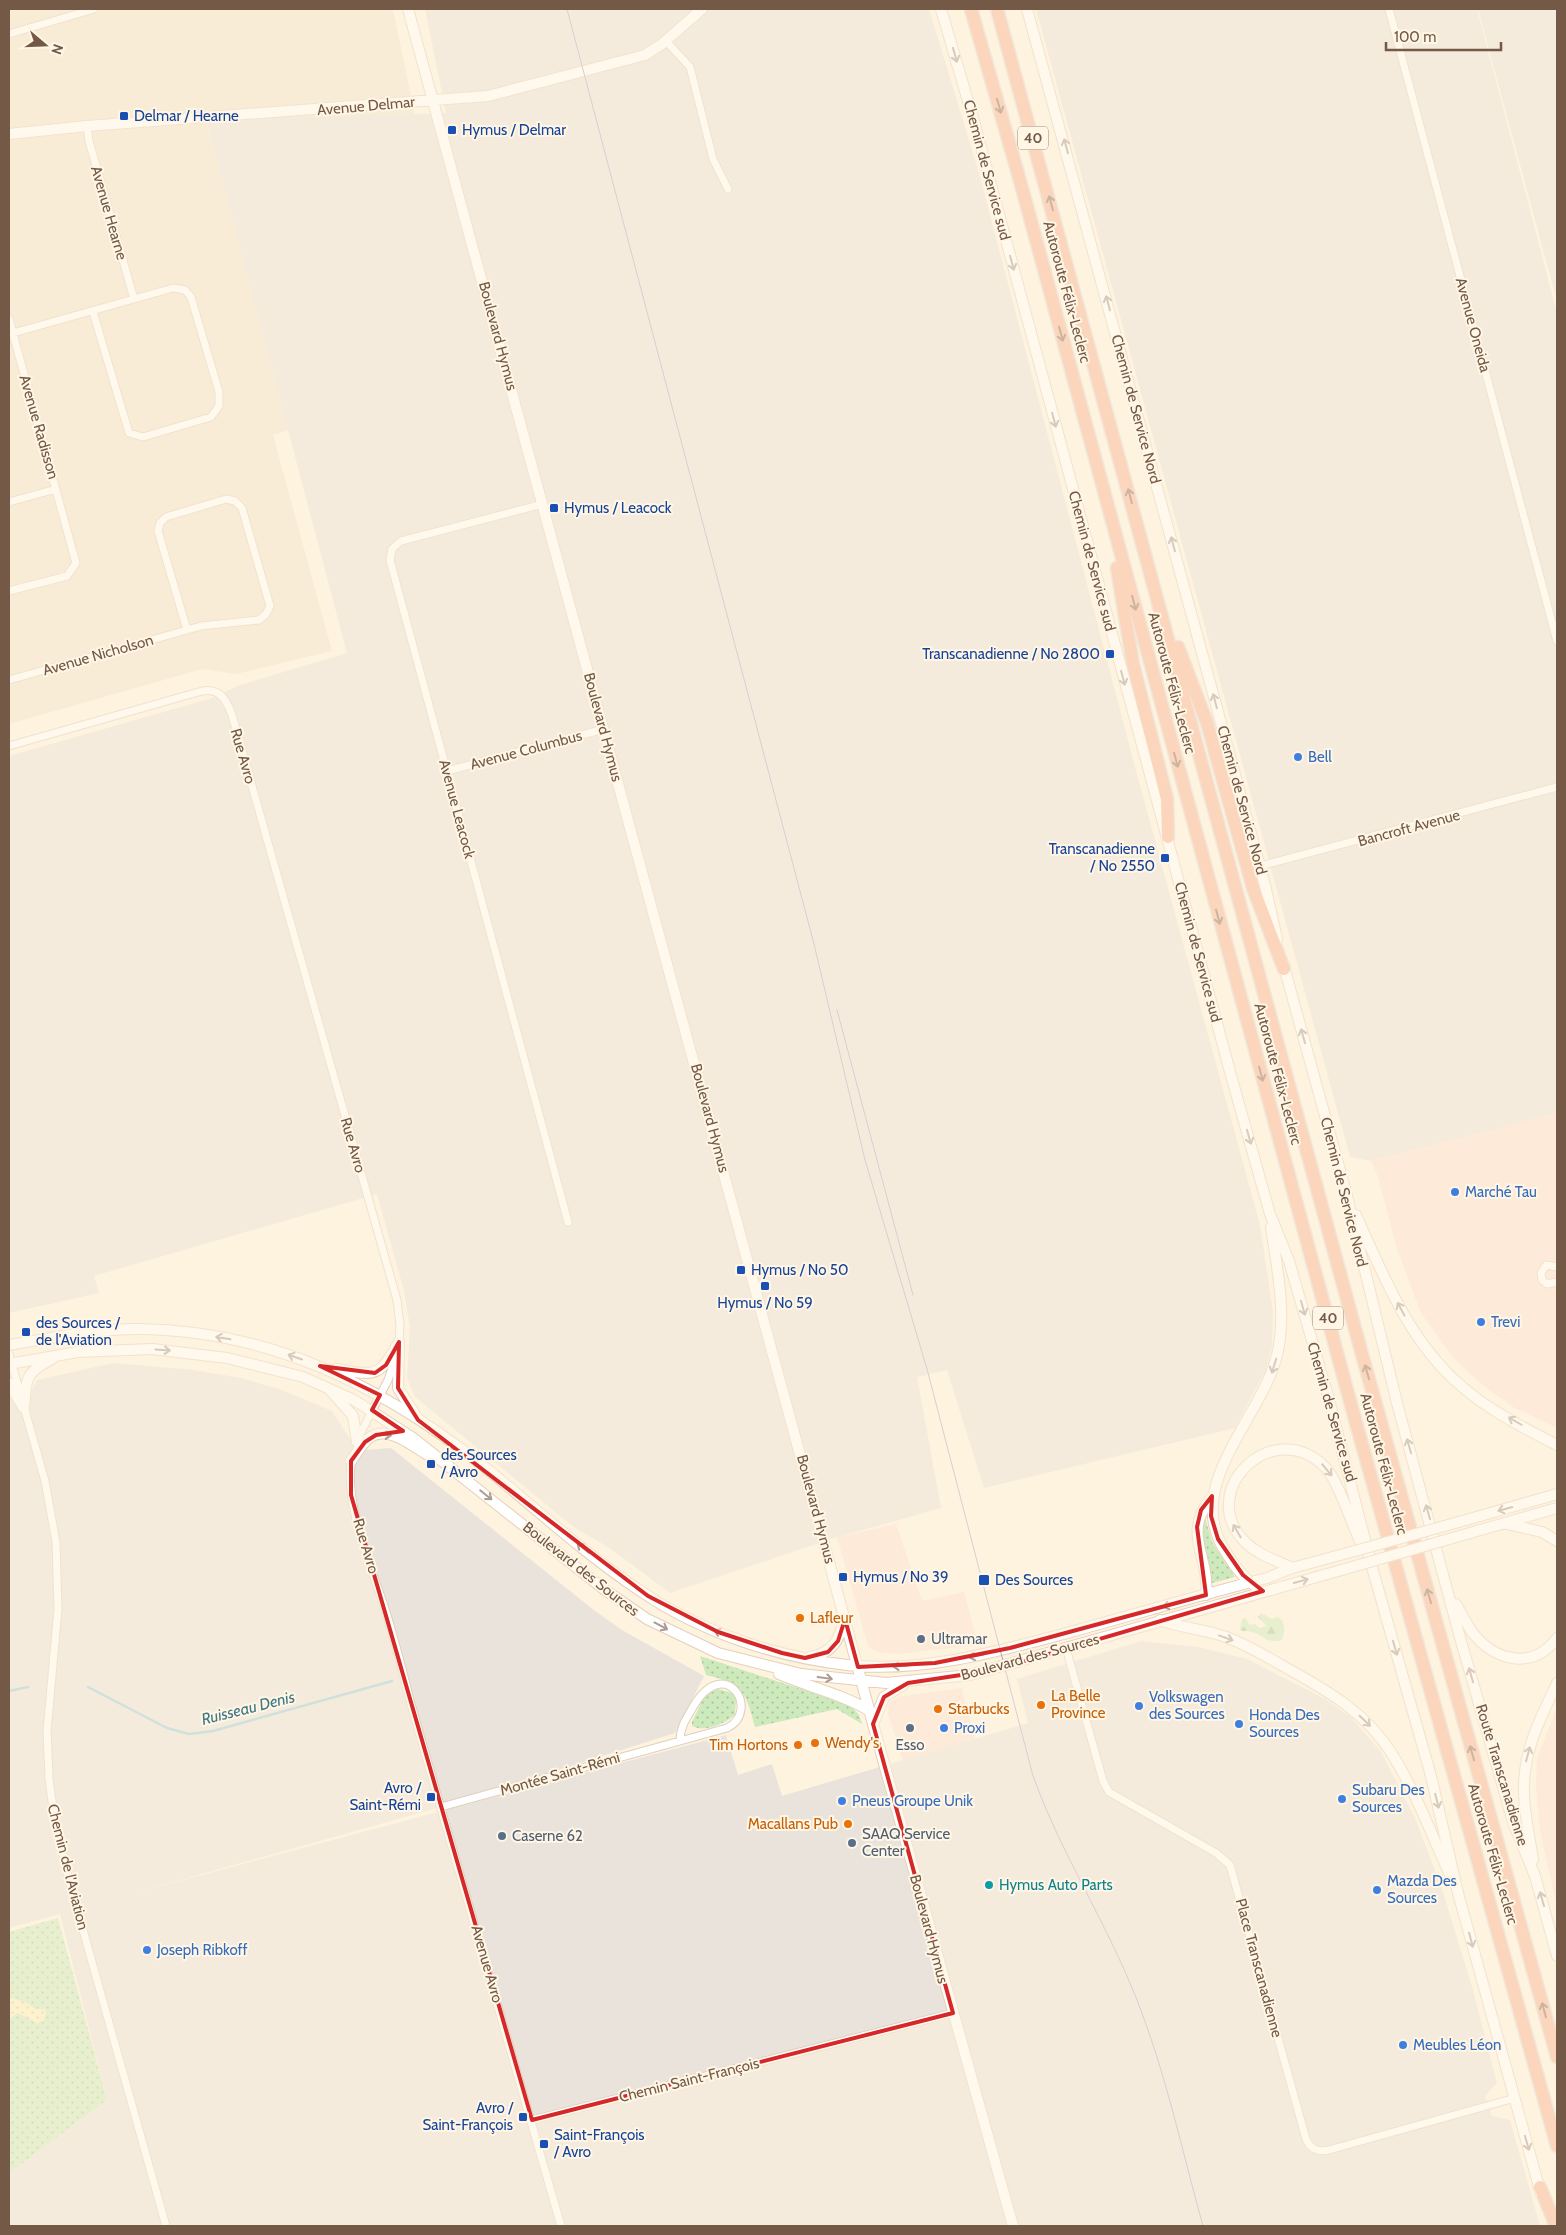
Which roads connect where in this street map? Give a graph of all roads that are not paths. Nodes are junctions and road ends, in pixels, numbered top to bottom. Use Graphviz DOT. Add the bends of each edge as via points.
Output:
graph roads {
  1 [pos="94,9"];
  2 [pos="408,9"];
  3 [pos="702,9"];
  4 [pos="941,9"];
  5 [pos="971,9"];
  6 [pos="996,9"];
  7 [pos="1028,9"];
  8 [pos="1389,9"];
  9 [pos="9,34"];
  10 [pos="666,41"];
  11 [pos="434,100"];
  12 [pos="87,126"];
  13 [pos="9,134"];
  14 [pos="728,189"];
  15 [pos="134,299"];
  16 [pos="93,312"];
  17 [pos="9,319"];
  18 [pos="13,333"];
  19 [pos="56,489"];
  20 [pos="1103,489"];
  21 [pos="9,502"];
  22 [pos="543,504"];
  23 [pos="1152,576"];
  24 [pos="9,591"];
  25 [pos="187,630"];
  26 [pos="1557,641"];
  27 [pos="9,680"];
  28 [pos="604,729"];
  29 [pos="9,746"];
  30 [pos="448,771"];
  31 [pos="1557,787"];
  32 [pos="1168,837"];
  33 [pos="1260,866"];
  34 [pos="1284,969"];
  35 [pos="1347,1196"];
  36 [pos="1270,1214"];
  37 [pos="568,1222"];
  38 [pos="1557,1267"];
  39 [pos="1557,1282"];
  40 [pos="399,1342"];
  41 [pos="9,1345"];
  42 [pos="60,1354"];
  43 [pos="10,1361"];
  44 [pos="320,1366"];
  45 [pos="9,1383"];
  46 [pos="327,1387"];
  47 [pos="380,1395"];
  48 [pos="24,1408"];
  49 [pos="372,1410"];
  50 [pos="418,1420"];
  51 [pos="356,1442"];
  52 [pos="1557,1445"];
  53 [pos="351,1461"];
  54 [pos="463,1477"];
  55 [pos="1557,1494"];
  56 [pos="1212,1496"];
  57 [pos="1544,1498"];
  58 [pos="1557,1508"];
  59 [pos="1506,1524"];
  60 [pos="1557,1542"];
  61 [pos="1372,1567"];
  62 [pos="1292,1568"];
  63 [pos="1250,1582"];
  64 [pos="1263,1591"];
  65 [pos="1450,1592"];
  66 [pos="1206,1595"];
  67 [pos="846,1619"];
  68 [pos="1160,1620"];
  69 [pos="1557,1638"];
  70 [pos="1066,1648"];
  71 [pos="805,1658"];
  72 [pos="760,1665"];
  73 [pos="858,1666"];
  74 [pos="863,1682"];
  75 [pos="908,1682"];
  76 [pos="1557,1682"];
  77 [pos="870,1711"];
  78 [pos="873,1724"];
  79 [pos="680,1740"];
  80 [pos="441,1807"];
  81 [pos="1535,1876"];
  82 [pos="1458,1893"];
  83 [pos="1557,1956"];
  84 [pos="952,2013"];
  85 [pos="1557,2057"];
  86 [pos="1515,2098"];
  87 [pos="532,2120"];
  88 [pos="1557,2146"];
  89 [pos="1540,2187"];
  90 [pos="166,2226"];
  91 [pos="561,2226"];
  92 [pos="1013,2226"];
  93 [pos="1549,2226"];
  94 [pos="1556,2226"];
  1 -- 9 [label="street"];
  2 -- 11 [label="main road, Boulevard Hymus"];
  3 -- 10 [label="main road, Avenue Delmar"];
  4 -- 32 [label="main road, Chemin de Service sud, one-way" via="978,134"];
  5 -- 20 [label="highway, Autoroute Félix-Leclerc / 40, one-way"];
  23 -- 6 [label="highway, Autoroute Félix-Leclerc / 40, one-way"];
  33 -- 7 [label="main road, Chemin de Service Nord, one-way"];
  8 -- 26 [label="street, Avenue Oneida"];
  10 -- 11 [label="main road, Avenue Delmar" via="640,57 494,95"];
  10 -- 14 [label="street" via="690,67 713,159"];
  11 -- 12 [label="main road, Avenue Delmar"];
  11 -- 22 [label="main road, Boulevard Hymus"];
  12 -- 13 [label="main road, Avenue Delmar"];
  12 -- 15 [label="street, Avenue Hearne"];
  15 -- 16 [label="street"];
  15 -- 16 [label="street" via="173,288 185,290 190,297 219,392 220,406 211,417 143,437 129,433"];
  16 -- 18 [label="street"];
  17 -- 18 [label="street, Avenue Radisson"];
  18 -- 19 [label="street, Avenue Radisson"];
  19 -- 21 [label="street, Avenue Radisson"];
  19 -- 24 [label="street" via="76,563 67,576"];
  20 -- 32 [label="highway" via="1133,664 1166,799"];
  20 -- 88 [label="highway, Autoroute Félix-Leclerc / 40, one-way" via="1356,1422"];
  22 -- 28 [label="main road, Boulevard Hymus"];
  22 -- 30 [label="street, Avenue Leacock" via="401,541 392,549 390,560 394,577"];
  23 -- 34 [label="highway" via="1207,723 1253,888"];
  85 -- 23 [label="highway, Autoroute Félix-Leclerc / 40, one-way" via="1357,1338"];
  25 -- 25 [label="street, Avenue Nicholson" via="259,620 270,606 242,508 236,501 226,499 166,517 160,523 158,531"];
  25 -- 27 [label="street, Avenue Nicholson"];
  28 -- 30 [label="street, Avenue Columbus"];
  28 -- 67 [label="main road, Boulevard Hymus"];
  29 -- 40 [label="street, Rue Avro" via="202,691 218,692 225,699 398,1300"];
  30 -- 37 [label="street, Avenue Leacock"];
  31 -- 33 [label="street, Bancroft Avenue"];
  32 -- 36 [label="main road, Chemin de Service sud, one-way"];
  33 -- 34 [label="main road, Chemin de Service Nord"];
  35 -- 34 [label="main road, Chemin de Service Nord, one-way"];
  52 -- 35 [label="main road, one-way" via="1477,1399 1430,1355 1402,1312"];
  65 -- 35 [label="main road, Chemin de Service Nord, one-way" via="1397,1403"];
  36 -- 56 [label="main road, one-way" via="1281,1311 1278,1353 1268,1382 1219,1475"];
  36 -- 61 [label="main road, Chemin de Service sud, one-way" via="1292,1270"];
  38 -- 39 [label="street" via="1546,1265 1541,1273 1547,1284"];
  40 -- 44 [label="main road" via="386,1365 375,1373"];
  40 -- 47 [label="street, Rue Avro" via="391,1372"];
  40 -- 50 [label="main road" via="398,1388"];
  44 -- 41 [label="main road, Boulevard des Sources, one-way" via="248,1343 171,1330 111,1330"];
  42 -- 43 [label="main road, Boulevard des Sources"];
  42 -- 46 [label="main road, Boulevard des Sources, one-way" via="126,1349 201,1353 288,1372"];
  42 -- 48 [label="main road" via="29,1373"];
  43 -- 48 [label="street, Chemin de l'Aviation"];
  44 -- 47 [label="main road, Boulevard des Sources"];
  45 -- 48 [label="main road"];
  46 -- 49 [label="main road, Boulevard des Sources"];
  46 -- 51 [label="main road" via="353,1416"];
  47 -- 49 [label="street, Rue Avro"];
  47 -- 50 [label="main road, Boulevard des Sources"];
  48 -- 90 [label="street, Chemin de l'Aviation" via="48,1497 57,1561 58,1618 47,1731 54,1815 69,1880"];
  49 -- 51 [label="street, Rue Avro"];
  49 -- 54 [label="main road, Boulevard des Sources"];
  71 -- 50 [label="main road, Boulevard des Sources, one-way" via="718,1632 648,1596"];
  51 -- 53 [label="street, Rue Avro"];
  53 -- 54 [label="main road, one-way" via="368,1438 388,1435 404,1441"];
  53 -- 80 [label="street, Rue Avro" via="354,1508"];
  54 -- 72 [label="main road, Boulevard des Sources, one-way" via="639,1614 701,1646"];
  55 -- 57 [label="main road, Boulevard des Sources"];
  56 -- 63 [label="main road" via="1211,1516 1218,1539"];
  56 -- 66 [label="main road" via="1201,1510 1197,1527 1207,1583"];
  57 -- 58 [label="main road"];
  57 -- 62 [label="main road, Boulevard des Sources, one-way, bridge"];
  58 -- 59 [label="main road, Boulevard des Sources"];
  59 -- 60 [label="main road" via="1542,1532"];
  64 -- 59 [label="main road, Boulevard des Sources, one-way, bridge"];
  62 -- 61 [label="main road, one-way" via="1244,1541 1236,1530 1230,1508 1233,1487 1245,1466 1259,1456 1280,1450 1310,1456 1330,1472"];
  61 -- 82 [label="main road, Chemin de Service sud, one-way" via="1431,1776"];
  62 -- 63 [label="main road, Boulevard des Sources"];
  63 -- 64 [label="main road"];
  63 -- 66 [label="main road, Boulevard des Sources"];
  64 -- 68 [label="main road, Boulevard des Sources"];
  65 -- 69 [label="main road" via="1473,1634 1500,1656 1528,1658 1542,1653"];
  81 -- 65 [label="main road, Route Transcanadienne, one-way" via="1513,1822"];
  66 -- 73 [label="main road, Boulevard des Sources, one-way" via="976,1656 924,1664"];
  67 -- 71 [label="main road" via="832,1648"];
  67 -- 73 [label="main road, Boulevard Hymus"];
  68 -- 70 [label="main road, Boulevard des Sources"];
  68 -- 82 [label="main road, one-way" via="1214,1633 1246,1646 1330,1693 1360,1716 1377,1733 1397,1763"];
  70 -- 75 [label="main road, Boulevard des Sources" via="982,1672"];
  70 -- 86 [label="street, Place Transcanadienne" via="1108,1792 1216,1853 1230,1865 1311,2148 1329,2150"];
  71 -- 73 [label="main road, Boulevard des Sources"];
  72 -- 74 [label="main road, Boulevard des Sources, one-way"];
  72 -- 77 [label="main road" via="807,1686 852,1700"];
  73 -- 74 [label="main road, Boulevard Hymus"];
  74 -- 75 [label="main road, Boulevard des Sources"];
  74 -- 77 [label="main road, Boulevard Hymus"];
  75 -- 78 [label="main road" via="888,1694"];
  81 -- 76 [label="main road, one-way" via="1524,1797 1524,1773 1533,1739"];
  77 -- 78 [label="main road, Boulevard Hymus"];
  78 -- 84 [label="main road, Boulevard Hymus"];
  79 -- 79 [label="street, Montée Saint-Rémi" via="731,1726 741,1712 737,1693 722,1684 706,1689 684,1724"];
  79 -- 80 [label="street, Montée Saint-Rémi"];
  80 -- 87 [label="street, Avenue Avro"];
  83 -- 81 [label="main road, Route Transcanadienne, one-way"];
  82 -- 86 [label="main road, one-way"];
  84 -- 87 [label="street, Chemin Saint-François"];
  84 -- 92 [label="main road, Boulevard Hymus"];
  86 -- 89 [label="main road, one-way"];
  87 -- 91 [label="street"];
  89 -- 93 [label="main road"];
  89 -- 94 [label="highway"];
}
